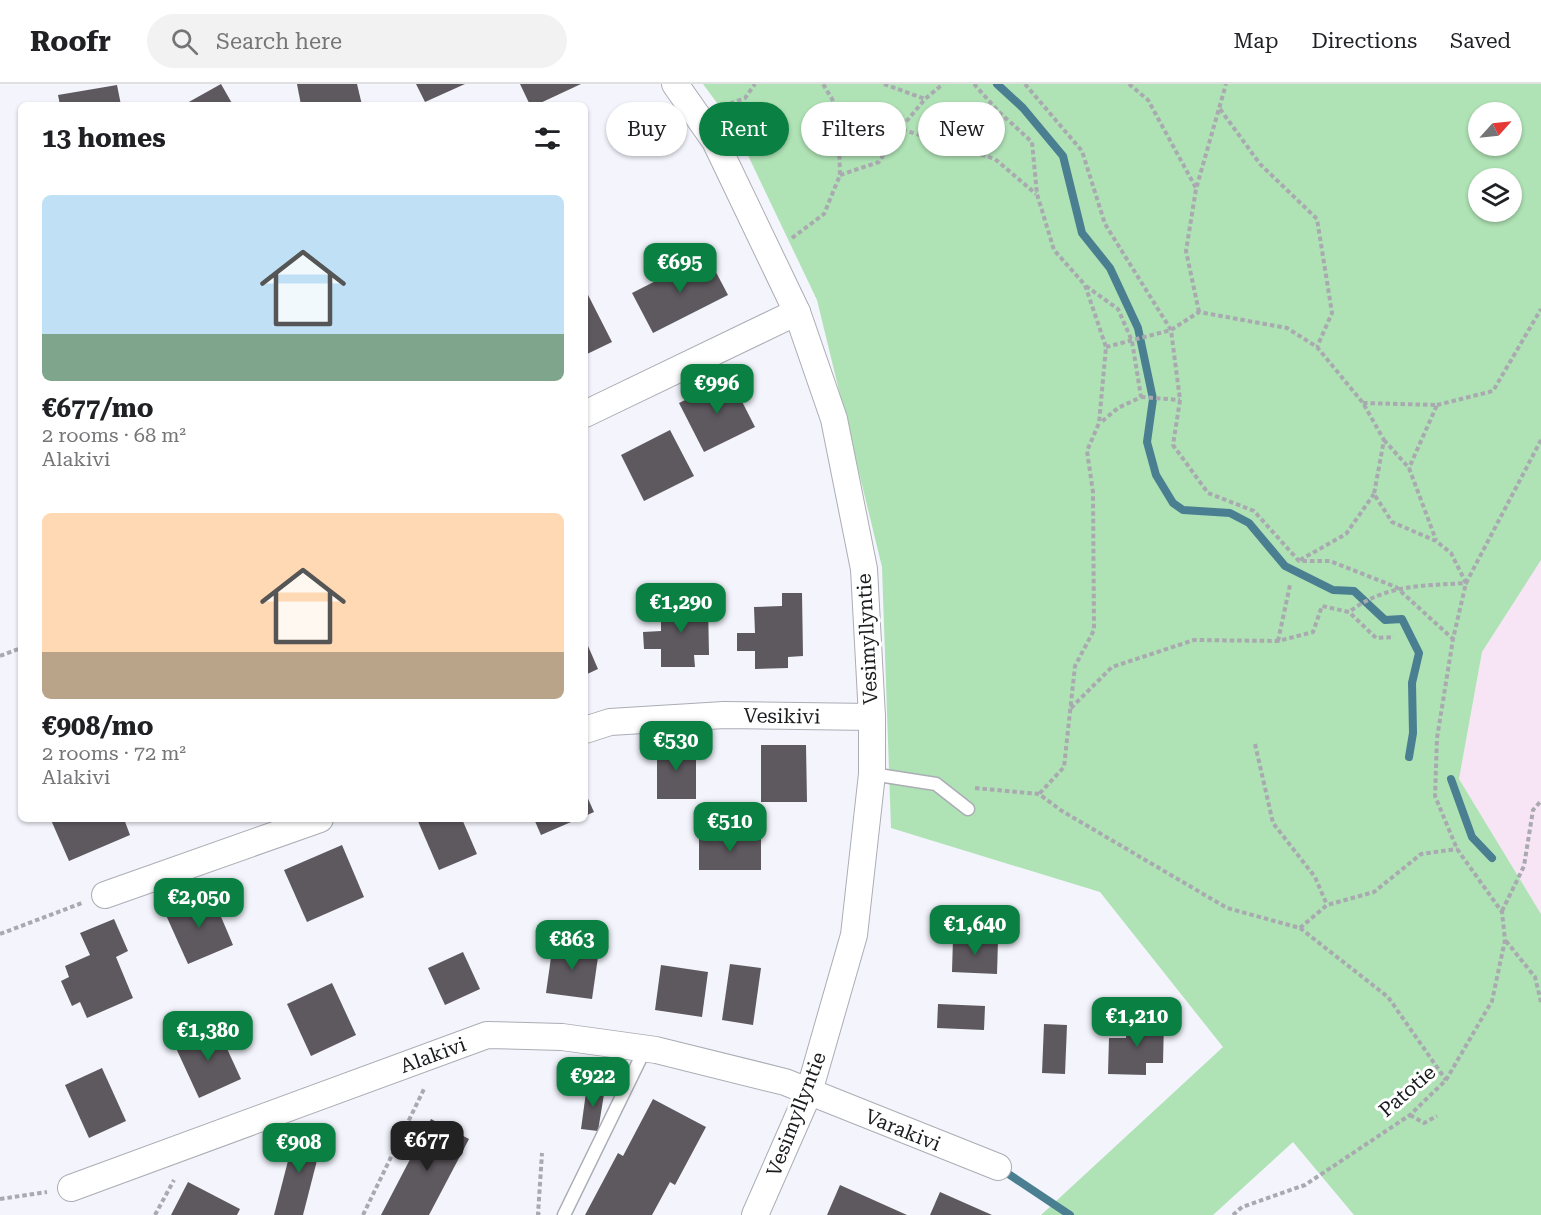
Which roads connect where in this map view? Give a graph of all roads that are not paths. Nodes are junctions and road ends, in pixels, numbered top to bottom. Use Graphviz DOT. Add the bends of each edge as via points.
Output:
graph roads {
  1 [pos="675,84"];
  2 [pos="797,312"];
  3 [pos="588,413"];
  4 [pos="872,717"];
  5 [pos="588,729"];
  6 [pos="872,774"];
  7 [pos="968,809"];
  8 [pos="312,822"];
  9 [pos="105,895"];
  10 [pos="645,1049"];
  11 [pos="809,1092"];
  12 [pos="998,1167"];
  13 [pos="71,1188"];
  14 [pos="564,1215"];
  15 [pos="755,1215"];
  1 -- 2 [label="street, Vesimyllyntie" via="715,141"];
  2 -- 3 [label="street"];
  2 -- 4 [label="street, Vesimyllyntie" via="834,419 864,569"];
  4 -- 5 [label="street, Vesikivi" via="724,715 609,722"];
  4 -- 6 [label="street, Vesimyllyntie"];
  6 -- 7 [label="lane" via="936,784"];
  6 -- 11 [label="street, Vesimyllyntie" via="854,935"];
  8 -- 9 [label="street"];
  10 -- 11 [label="street, Alakivi" via="784,1082"];
  10 -- 13 [label="street, Alakivi" via="562,1037 487,1035"];
  10 -- 14 [label="lane"];
  11 -- 12 [label="street, Varakivi"];
  11 -- 15 [label="street, Vesimyllyntie"];
}
